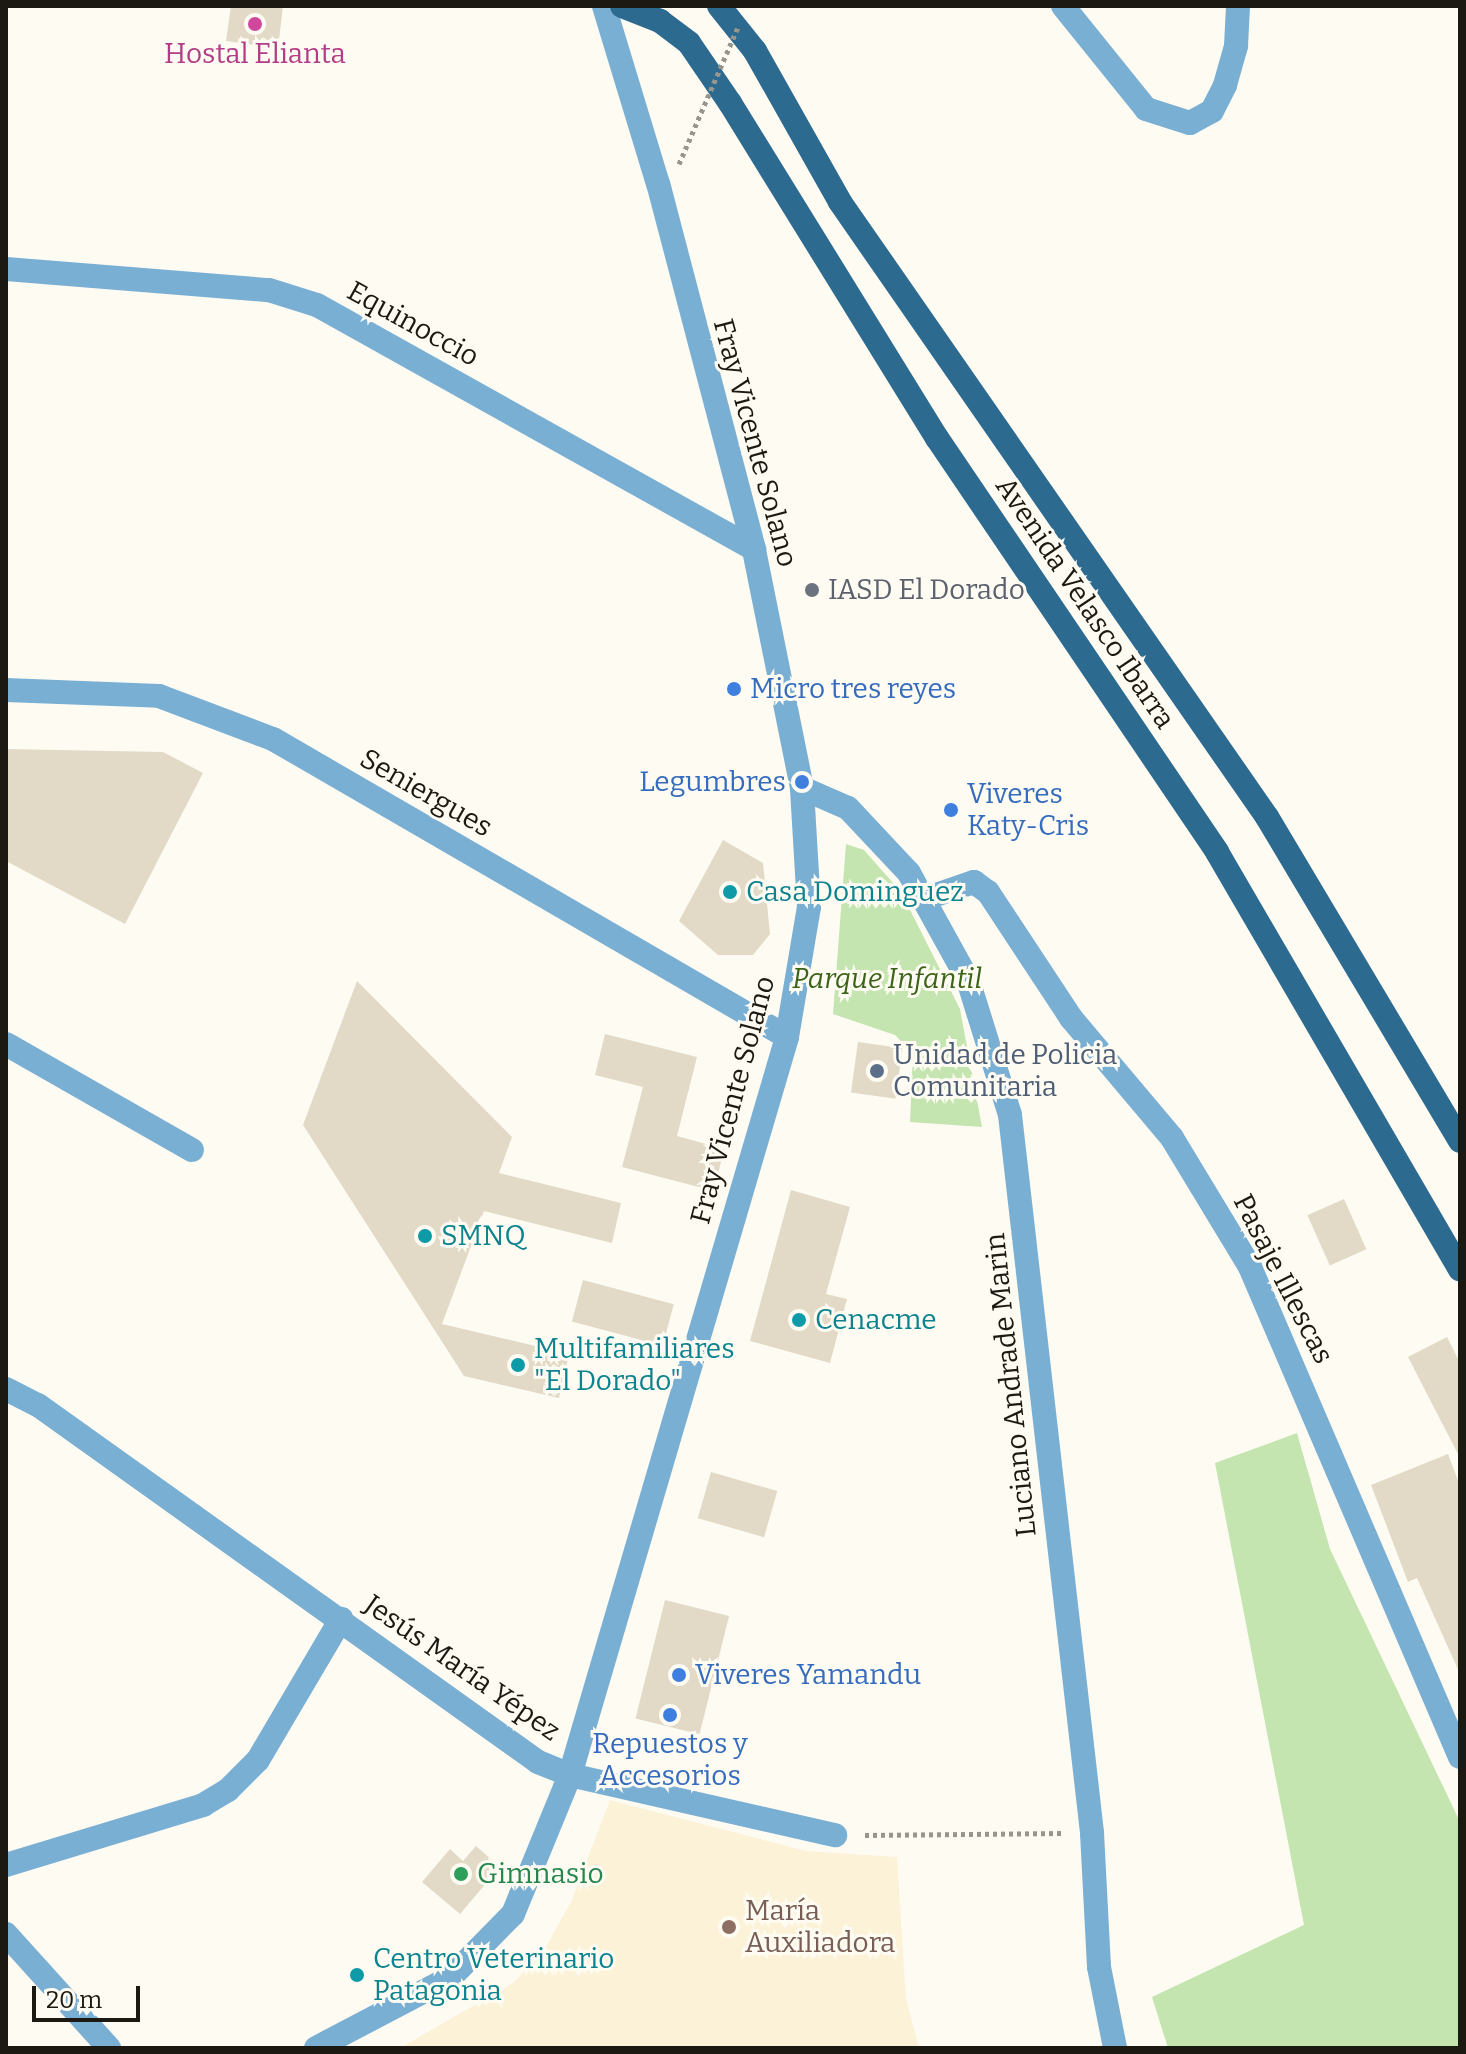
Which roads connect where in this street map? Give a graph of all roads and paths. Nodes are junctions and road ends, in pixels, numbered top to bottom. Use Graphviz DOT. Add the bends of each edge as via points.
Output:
graph roads {
  1 [pos="604,6"];
  2 [pos="622,6"];
  3 [pos="1063,6"];
  4 [pos="1238,6"];
  5 [pos="726,12"];
  6 [pos="679,164"];
  7 [pos="6,269"];
  8 [pos="754,549"];
  9 [pos="6,690"];
  10 [pos="802,788"];
  11 [pos="924,899"];
  12 [pos="787,1037"];
  13 [pos="6,1044"];
  14 [pos="1460,1141"];
  15 [pos="192,1150"];
  16 [pos="1460,1269"];
  17 [pos="6,1389"];
  18 [pos="341,1619"];
  19 [pos="1460,1757"];
  20 [pos="570,1775"];
  21 [pos="1092,1833"];
  22 [pos="835,1835"];
  23 [pos="6,1865"];
  24 [pos="6,1934"];
  25 [pos="109,2048"];
  26 [pos="316,2048"];
  27 [pos="1115,2048"];
  1 -- 8 [label="street, Fray Vicente Solano" via="658,184"];
  2 -- 16 [label="main road, Avenida Velasco Ibarra" via="660,21 689,43 730,103 937,438 1217,852"];
  3 -- 4 [label="street" via="1146,109 1190,123 1212,111 1225,85 1236,46"];
  5 -- 6 [label="path, bridge"];
  5 -- 14 [label="main road, Avenida Velasco Ibarra" via="755,51 840,202 1267,817"];
  7 -- 8 [label="street, Equinoccio" via="269,290 317,305"];
  8 -- 10 [label="street, Fray Vicente Solano"];
  9 -- 12 [label="street, Seniergues" via="159,696 273,739"];
  10 -- 11 [label="street, Luciano Andrade Marin" via="848,808 909,873"];
  10 -- 12 [label="street, Fray Vicente Solano" via="809,907"];
  11 -- 19 [label="street, Pasaje Illescas" via="974,882 988,892 1071,1018 1172,1138 1250,1267"];
  11 -- 21 [label="street, Luciano Andrade Marin" via="968,980 1010,1115"];
  12 -- 20 [label="street, Fray Vicente Solano"];
  13 -- 15 [label="street"];
  17 -- 18 [label="street, Jesús María Yépez"];
  18 -- 20 [label="street, Jesús María Yépez" via="538,1762"];
  18 -- 23 [label="street" via="258,1760 228,1790 203,1805"];
  20 -- 22 [label="street, Jesús María Yépez"];
  20 -- 26 [label="street, Fray Vicente Solano" via="513,1914 486,1947 451,1977"];
  21 -- 22 [label="path"];
  21 -- 27 [label="street, Luciano Andrade Marin" via="1099,1967"];
  24 -- 25 [label="street"];
}
